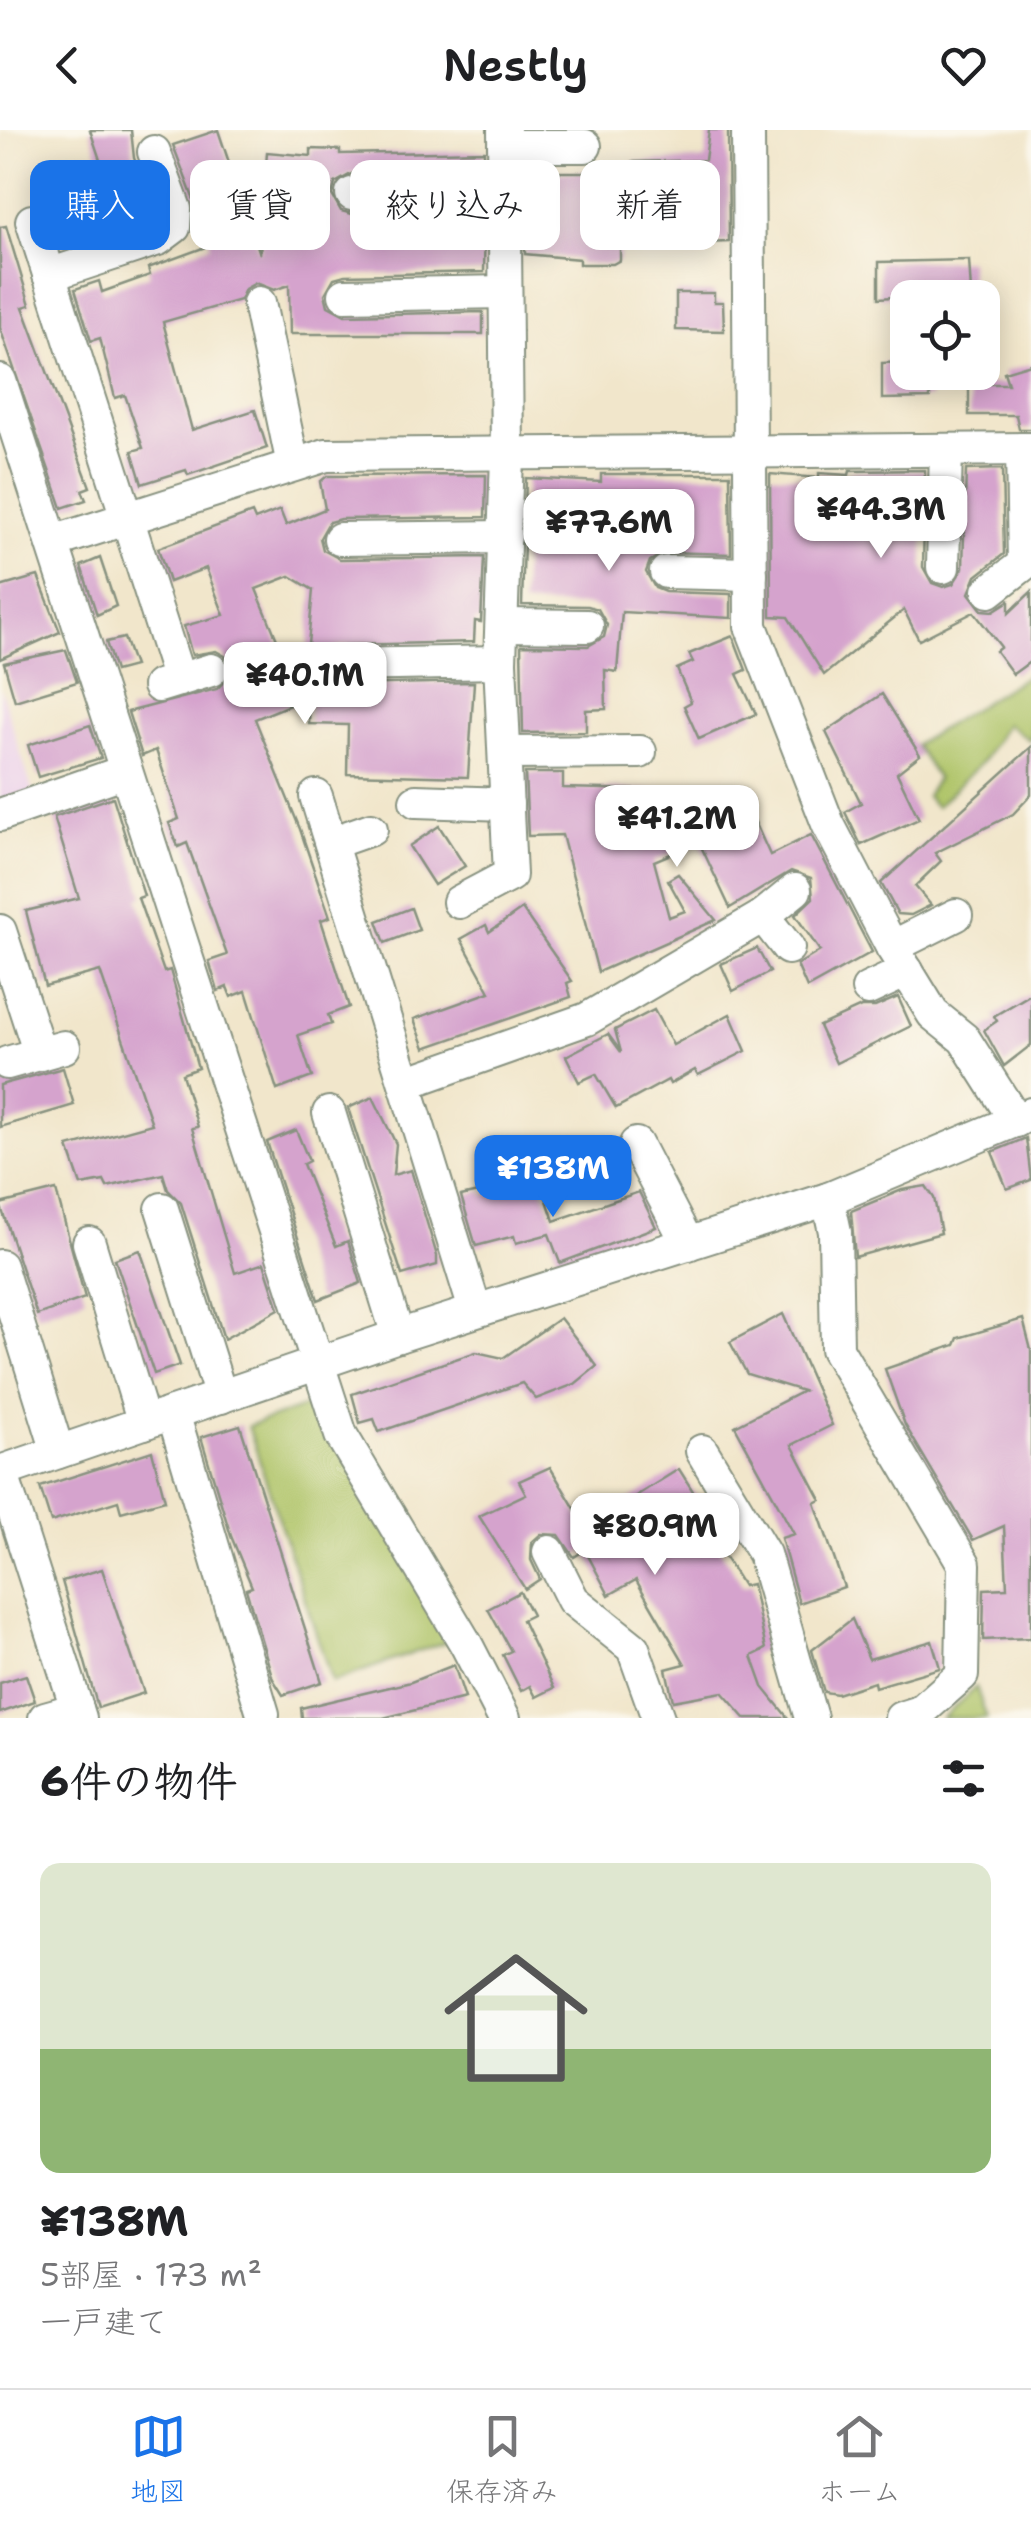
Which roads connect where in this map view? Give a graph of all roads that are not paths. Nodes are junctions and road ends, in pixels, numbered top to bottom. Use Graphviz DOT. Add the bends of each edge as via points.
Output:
graph roads {
  1 [pos="748,130"];
  2 [pos="504,138"];
  3 [pos="584,146"];
  4 [pos="154,152"];
  5 [pos="41,250"];
  6 [pos="505,250"];
  7 [pos="49,275"];
  8 [pos="505,292"];
  9 [pos="346,295"];
  10 [pos="259,303"];
  11 [pos="0,381"];
  12 [pos="1026,449"];
  13 [pos="946,450"];
  14 [pos="749,452"];
  15 [pos="507,456"];
  16 [pos="293,465"];
  17 [pos="127,517"];
  18 [pos="505,537"];
  19 [pos="340,539"];
  20 [pos="53,542"];
  21 [pos="943,567"];
  22 [pos="666,572"];
  23 [pos="751,574"];
  24 [pos="989,591"];
  25 [pos="502,626"];
  26 [pos="587,626"];
  27 [pos="500,662"];
  28 [pos="345,666"];
  29 [pos="212,670"];
  30 [pos="640,752"];
  31 [pos="506,754"];
  32 [pos="123,772"];
  33 [pos="316,796"];
  34 [pos="416,801"];
  35 [pos="507,804"];
  36 [pos="0,816"];
  37 [pos="371,829"];
  38 [pos="331,843"];
  39 [pos="795,890"];
  40 [pos="459,902"];
  41 [pos="956,915"];
  42 [pos="763,916"];
  43 [pos="0,931"];
  44 [pos="788,948"];
  45 [pos="900,959"];
  46 [pos="868,989"];
  47 [pos="7,1063"];
  48 [pos="394,1070"];
  49 [pos="330,1113"];
  50 [pos="1024,1117"];
  51 [pos="636,1144"];
  52 [pos="828,1199"];
  53 [pos="162,1209"];
  54 [pos="90,1243"];
  55 [pos="688,1244"];
  56 [pos="0,1266"];
  57 [pos="476,1310"];
  58 [pos="398,1336"];
  59 [pos="316,1365"];
  60 [pos="221,1397"];
  61 [pos="158,1418"];
  62 [pos="702,1451"];
  63 [pos="58,1452"];
  64 [pos="0,1472"];
  65 [pos="549,1552"];
  66 [pos="78,1713"];
  67 [pos="262,1714"];
  68 [pos="914,1716"];
  69 [pos="45,1718"];
  70 [pos="503,1718"];
  71 [pos="658,1718"];
  72 [pos="811,1718"];
  1 -- 14 [label="street"];
  2 -- 3 [label="street"];
  4 -- 7 [label="street" via="177,217 174,227 158,239"];
  5 -- 7 [label="street"];
  6 -- 8 [label="street"];
  7 -- 17 [label="street"];
  8 -- 9 [label="street"];
  8 -- 15 [label="street"];
  10 -- 16 [label="street"];
  11 -- 20 [label="street"];
  12 -- 13 [label="street"];
  12 -- 24 [label="street" via="1024,564"];
  13 -- 14 [label="street"];
  13 -- 21 [label="street"];
  14 -- 15 [label="street"];
  14 -- 23 [label="street"];
  15 -- 16 [label="street" via="326,455"];
  15 -- 18 [label="street"];
  16 -- 17 [label="street"];
  17 -- 20 [label="street"];
  17 -- 29 [label="street" via="169,683"];
  18 -- 19 [label="street"];
  18 -- 25 [label="street"];
  20 -- 32 [label="street"];
  22 -- 23 [label="street"];
  23 -- 45 [label="street" via="751,626 785,719 828,824"];
  25 -- 26 [label="street"];
  25 -- 27 [label="street"];
  27 -- 28 [label="street"];
  27 -- 31 [label="street"];
  30 -- 31 [label="street"];
  31 -- 35 [label="street"];
  32 -- 36 [label="street"];
  32 -- 59 [label="street"];
  33 -- 38 [label="street"];
  34 -- 35 [label="street"];
  35 -- 40 [label="street" via="510,875"];
  37 -- 38 [label="street"];
  38 -- 48 [label="street"];
  39 -- 42 [label="street"];
  41 -- 45 [label="street"];
  42 -- 44 [label="street"];
  42 -- 48 [label="street" via="587,1019"];
  43 -- 47 [label="street" via="52,1051"];
  45 -- 46 [label="street"];
  45 -- 50 [label="street" via="933,1014 964,1038"];
  48 -- 57 [label="street"];
  49 -- 58 [label="street" via="333,1177"];
  50 -- 52 [label="street"];
  51 -- 55 [label="street"];
  52 -- 55 [label="street"];
  52 -- 68 [label="street" via="836,1232 837,1349 964,1564 962,1675"];
  53 -- 60 [label="street"];
  54 -- 61 [label="street"];
  55 -- 57 [label="street"];
  56 -- 63 [label="street"];
  57 -- 58 [label="street"];
  58 -- 59 [label="street"];
  59 -- 60 [label="street"];
  59 -- 70 [label="street" via="341,1434"];
  60 -- 61 [label="street"];
  61 -- 63 [label="street"];
  61 -- 67 [label="street"];
  62 -- 72 [label="street" via="712,1494 750,1524 787,1580"];
  63 -- 64 [label="street"];
  64 -- 66 [label="street"];
  65 -- 71 [label="street" via="563,1606 632,1648"];
  66 -- 69 [label="street"];
}
